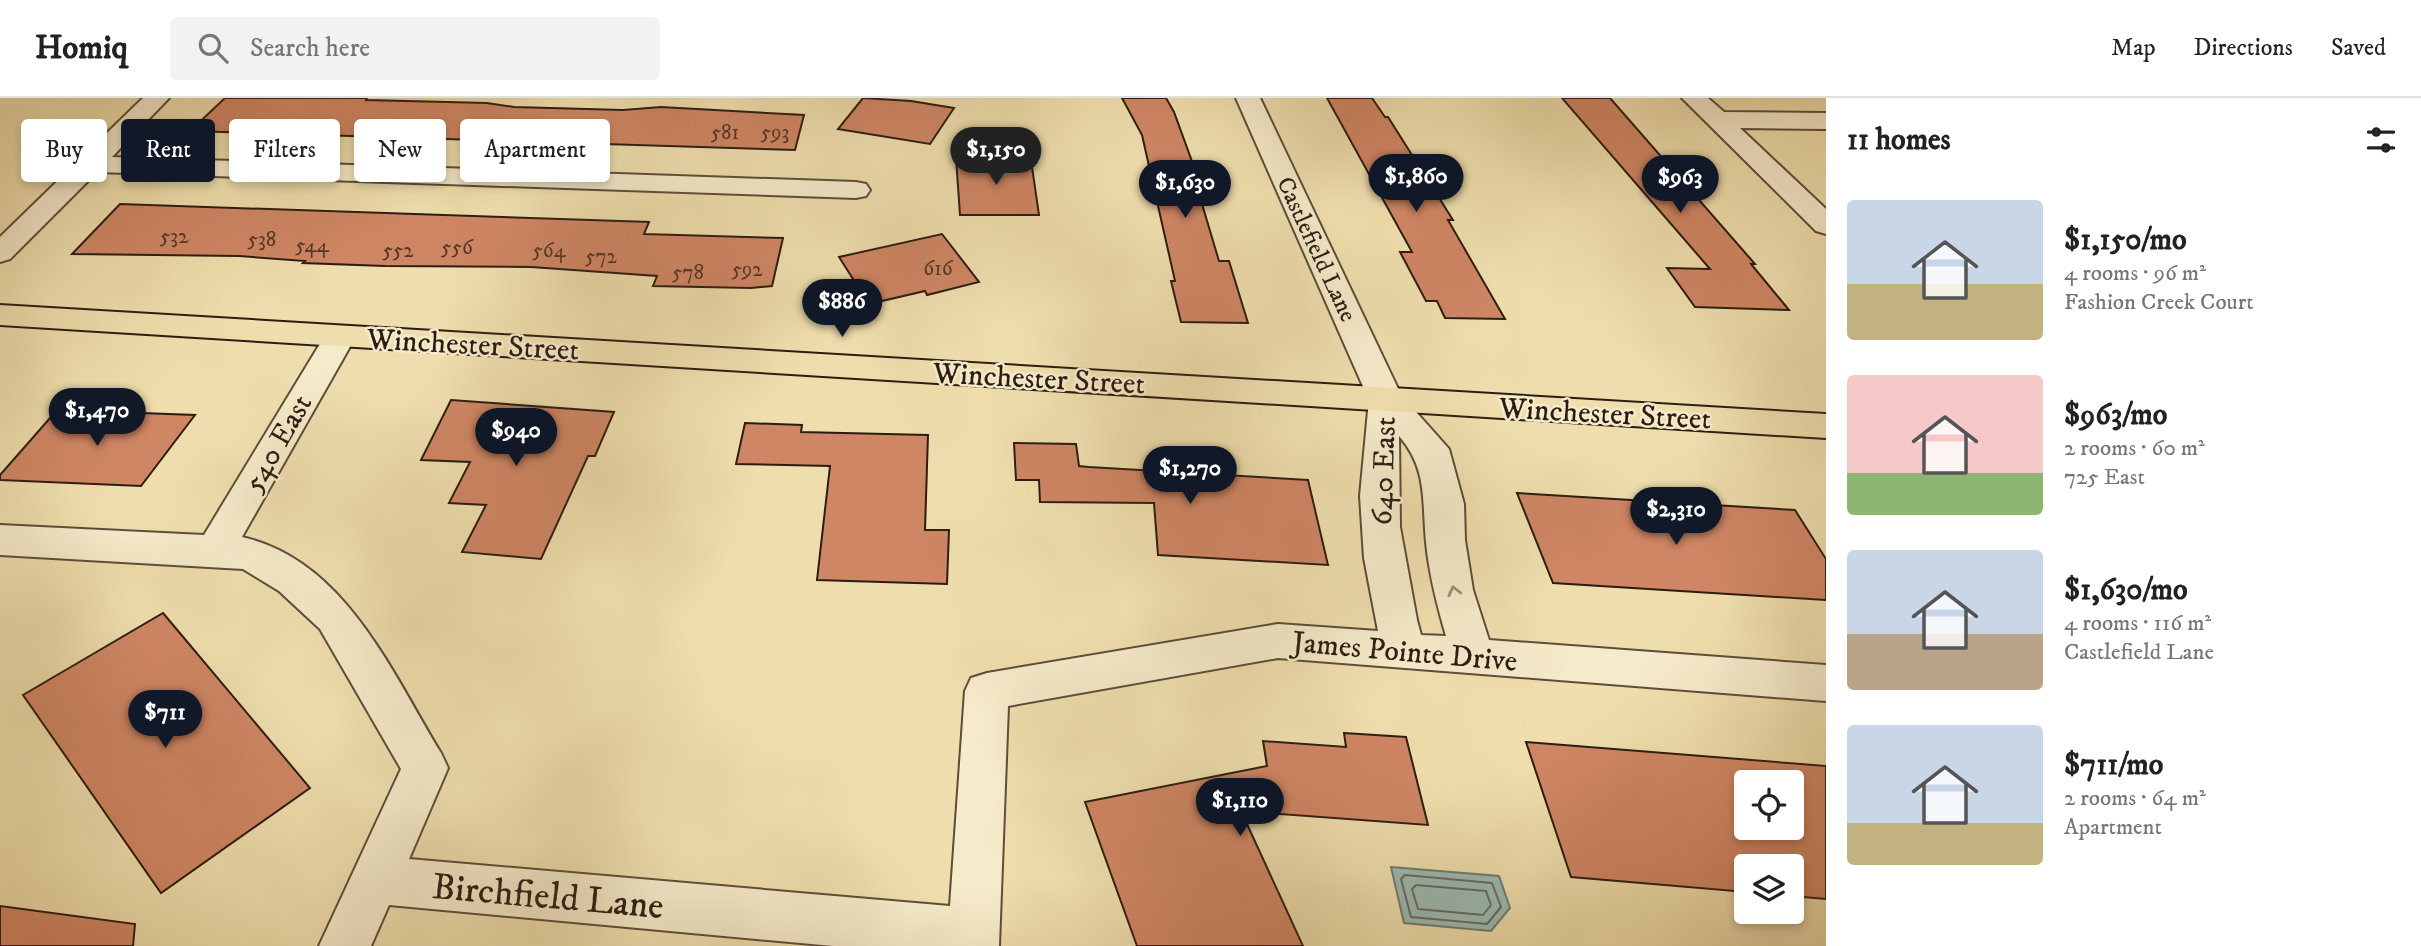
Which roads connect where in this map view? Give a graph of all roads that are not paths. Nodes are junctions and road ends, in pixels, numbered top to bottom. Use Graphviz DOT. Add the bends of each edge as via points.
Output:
graph roads {
  1 [pos="151,98"];
  2 [pos="1248,98"];
  3 [pos="1694,98"];
  4 [pos="1717,120"];
  5 [pos="1826,121"];
  6 [pos="107,146"];
  7 [pos="107,165"];
  8 [pos="72,182"];
  9 [pos="856,190"];
  10 [pos="1826,225"];
  11 [pos="0,253"];
  12 [pos="0,315"];
  13 [pos="341,336"];
  14 [pos="1386,400"];
  15 [pos="1826,426"];
  16 [pos="0,540"];
  17 [pos="215,550"];
  18 [pos="1404,652"];
  19 [pos="1473,657"];
  20 [pos="1826,683"];
  21 [pos="987,691"];
  22 [pos="376,880"];
  23 [pos="972,940"];
  24 [pos="345,946"];
  1 -- 6 [label="street"];
  2 -- 14 [label="street, Castlefield Lane"];
  3 -- 4 [label="street"];
  4 -- 5 [label="street"];
  4 -- 10 [label="street"];
  7 -- 9 [label="street"];
  8 -- 11 [label="street"];
  12 -- 13 [label="main road, Winchester Street"];
  13 -- 14 [label="main road, Winchester Street"];
  13 -- 17 [label="street, 540 East"];
  14 -- 15 [label="main road, Winchester Street"];
  14 -- 18 [label="street, 640 East" via="1377,446 1379,531"];
  19 -- 14 [label="street, 640 East, one-way" via="1453,590 1445,504 1431,449"];
  16 -- 17 [label="street"];
  17 -- 22 [label="street" via="244,552 270,563 317,598 335,617 425,768"];
  18 -- 19 [label="street, James Pointe Drive"];
  18 -- 21 [label="street, James Pointe Drive" via="1278,641"];
  19 -- 20 [label="street, James Pointe Drive"];
  21 -- 23 [label="street, Birchfield Lane"];
  22 -- 23 [label="street, Birchfield Lane"];
  22 -- 24 [label="street"];
}
